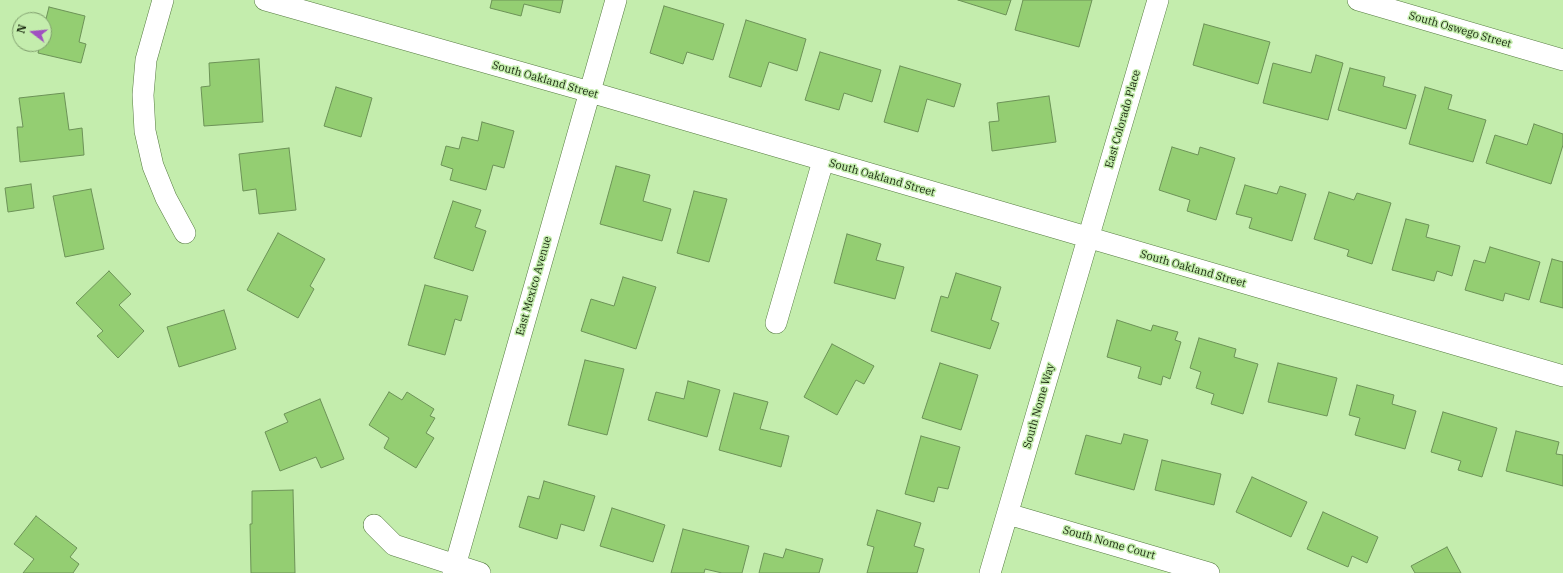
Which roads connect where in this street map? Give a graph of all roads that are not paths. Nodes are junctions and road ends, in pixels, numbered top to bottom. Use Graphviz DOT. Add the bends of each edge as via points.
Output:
graph roads {
  1 [pos="163,0"];
  2 [pos="266,0"];
  3 [pos="616,0"];
  4 [pos="1158,0"];
  5 [pos="1358,0"];
  6 [pos="1563,60"];
  7 [pos="590,92"];
  8 [pos="823,161"];
  9 [pos="185,233"];
  10 [pos="1088,238"];
  11 [pos="776,323"];
  12 [pos="1563,376"];
  13 [pos="1008,514"];
  14 [pos="374,525"];
  15 [pos="454,569"];
  16 [pos="480,573"];
  17 [pos="990,573"];
  18 [pos="1209,573"];
  1 -- 9 [label="street" via="146,60 143,95 145,131 153,166 166,198"];
  2 -- 7 [label="street, South Oakland Street"];
  3 -- 7 [label="street, East Mexico Avenue"];
  4 -- 10 [label="street, East Colorado Place"];
  5 -- 6 [label="street, South Oswego Street"];
  7 -- 8 [label="street, South Oakland Street"];
  7 -- 15 [label="street, East Mexico Avenue"];
  8 -- 10 [label="street, South Oakland Street"];
  8 -- 11 [label="street, South Oakland Street"];
  10 -- 12 [label="street, South Oakland Street"];
  10 -- 13 [label="street, South Nome Way"];
  13 -- 17 [label="street, South Nome Way"];
  13 -- 18 [label="street, South Nome Court"];
  14 -- 15 [label="street" via="394,545"];
  15 -- 16 [label="street"];
}
